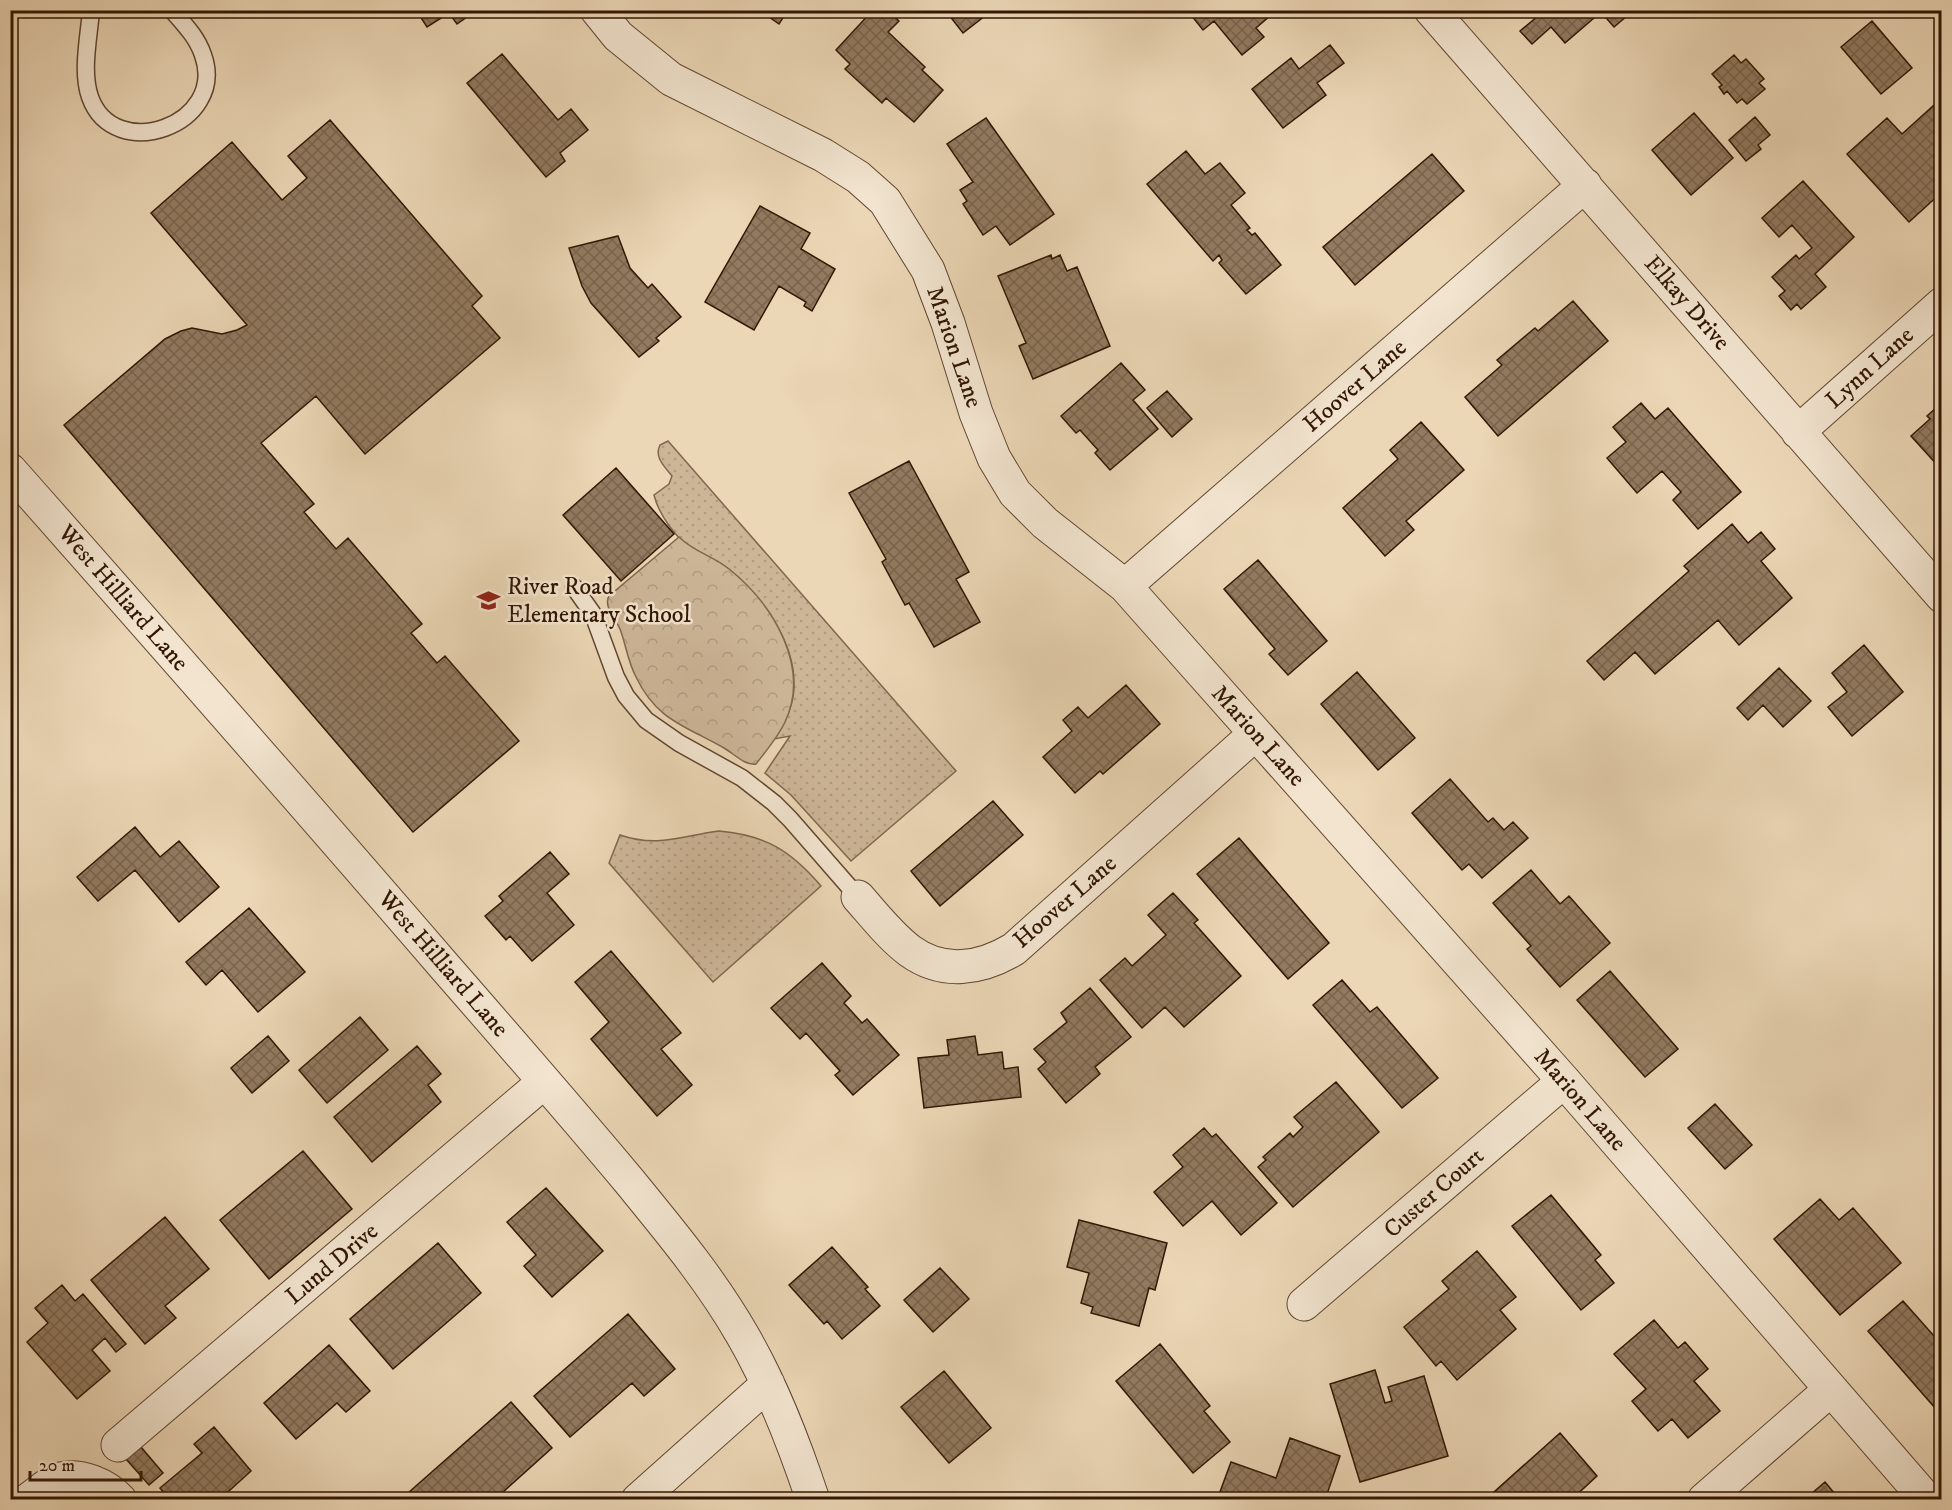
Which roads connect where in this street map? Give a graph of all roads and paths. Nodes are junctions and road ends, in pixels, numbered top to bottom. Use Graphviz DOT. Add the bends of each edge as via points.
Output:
graph roads {
  1 [pos="91,10"];
  2 [pos="171,10"];
  3 [pos="597,10"];
  4 [pos="1431,10"];
  5 [pos="1585,185"];
  6 [pos="1941,304"];
  7 [pos="1798,432"];
  8 [pos="10,470"];
  9 [pos="1125,586"];
  10 [pos="574,588"];
  11 [pos="1941,596"];
  12 [pos="1255,734"];
  13 [pos="858,897"];
  14 [pos="1564,1081"];
  15 [pos="544,1082"];
  16 [pos="1304,1304"];
  17 [pos="768,1384"];
  18 [pos="1830,1390"];
  19 [pos="118,1445"];
  20 [pos="28,1500"];
  21 [pos="120,1500"];
  22 [pos="638,1500"];
  23 [pos="813,1500"];
  24 [pos="1704,1500"];
  25 [pos="1927,1500"];
  1 -- 2 [label="lane" via="86,81 90,98 105,119 132,132 150,131 184,119 204,92 204,56 198,42"];
  3 -- 9 [label="street, Marion Lane" via="618,36 671,79 823,155 858,177 885,201 928,270 976,412 994,458 1015,493 1045,523"];
  4 -- 5 [label="street, Elkay Drive"];
  5 -- 7 [label="street, Elkay Drive"];
  5 -- 9 [label="street, Hoover Lane"];
  6 -- 7 [label="street, Lynn Lane"];
  7 -- 11 [label="street, Elkay Drive"];
  8 -- 15 [label="street, West Hilliard Lane"];
  9 -- 12 [label="street, Marion Lane"];
  10 -- 13 [label="lane" via="593,614 626,696 646,720 742,778 774,803"];
  12 -- 13 [label="street, Hoover Lane" via="1014,949 985,963 962,967 936,963 910,951"];
  12 -- 14 [label="street, Marion Lane"];
  14 -- 16 [label="street, Custer Court"];
  14 -- 18 [label="street, Marion Lane"];
  15 -- 17 [label="street, West Hilliard Lane" via="677,1239 744,1337"];
  15 -- 19 [label="street, Lund Drive"];
  17 -- 22 [label="street"];
  17 -- 23 [label="street, West Hilliard Lane"];
  18 -- 24 [label="street"];
  18 -- 25 [label="street, Marion Lane"];
  20 -- 21 [label="street" via="59,1479 97,1483"];
}
